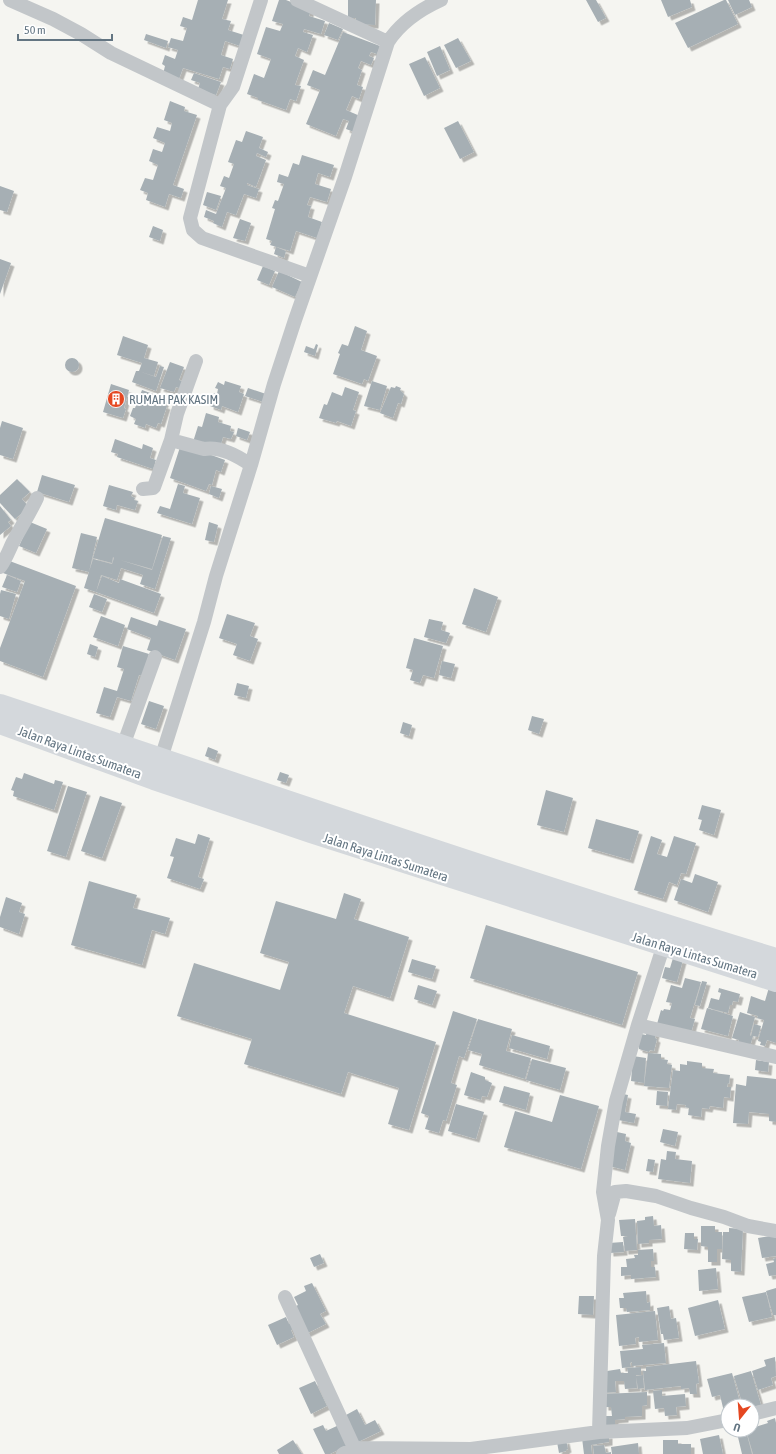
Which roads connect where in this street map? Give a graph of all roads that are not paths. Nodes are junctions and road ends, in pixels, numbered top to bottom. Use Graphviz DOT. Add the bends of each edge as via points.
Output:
graph roads {
  1 [pos="10,0"];
  2 [pos="261,0"];
  3 [pos="297,0"];
  4 [pos="441,0"];
  5 [pos="388,42"];
  6 [pos="220,105"];
  7 [pos="310,276"];
  8 [pos="196,361"];
  9 [pos="171,440"];
  10 [pos="251,465"];
  11 [pos="143,489"];
  12 [pos="37,498"];
  13 [pos="0,566"];
  14 [pos="155,657"];
  15 [pos="0,705"];
  16 [pos="0,723"];
  17 [pos="123,746"];
  18 [pos="158,769"];
  19 [pos="667,936"];
  20 [pos="776,959"];
  21 [pos="776,981"];
  22 [pos="638,1025"];
  23 [pos="776,1057"];
  24 [pos="608,1220"];
  25 [pos="776,1231"];
  26 [pos="285,1297"];
  27 [pos="776,1408"];
  28 [pos="760,1412"];
  29 [pos="720,1422"];
  30 [pos="599,1432"];
  31 [pos="352,1452"];
  1 -- 6 [label="street" via="53,19 111,53"];
  2 -- 6 [label="street" via="233,87"];
  3 -- 5 [label="street"];
  4 -- 5 [label="street" via="410,17"];
  5 -- 7 [label="street"];
  6 -- 7 [label="street" via="190,218 193,230 202,238"];
  7 -- 10 [label="street" via="274,384"];
  8 -- 9 [label="street" via="177,414"];
  9 -- 10 [label="street" via="204,449 224,451 238,456"];
  9 -- 11 [label="street" via="153,488"];
  10 -- 18 [label="street"];
  12 -- 13 [label="street"];
  14 -- 17 [label="street"];
  15 -- 17 [label="highway, Jalan Raya Lintas Sumatera"];
  16 -- 18 [label="highway, Jalan Raya Lintas Sumatera"];
  17 -- 18 [label="highway, Jalan Raya Lintas Sumatera"];
  18 -- 19 [label="highway, Jalan Raya Lintas Sumatera" via="326,837"];
  19 -- 20 [label="highway, Jalan Raya Lintas Sumatera"];
  19 -- 21 [label="highway, Jalan Raya Lintas Sumatera"];
  19 -- 22 [label="street"];
  22 -- 23 [label="street"];
  22 -- 24 [label="street" via="616,1101 608,1146 603,1192"];
  24 -- 25 [label="street" via="615,1192 626,1191 656,1196 748,1226"];
  24 -- 30 [label="street" via="604,1256"];
  26 -- 31 [label="street"];
  27 -- 28 [label="street"];
  29 -- 30 [label="street" via="687,1428"];
  30 -- 31 [label="street" via="471,1449"];
}
